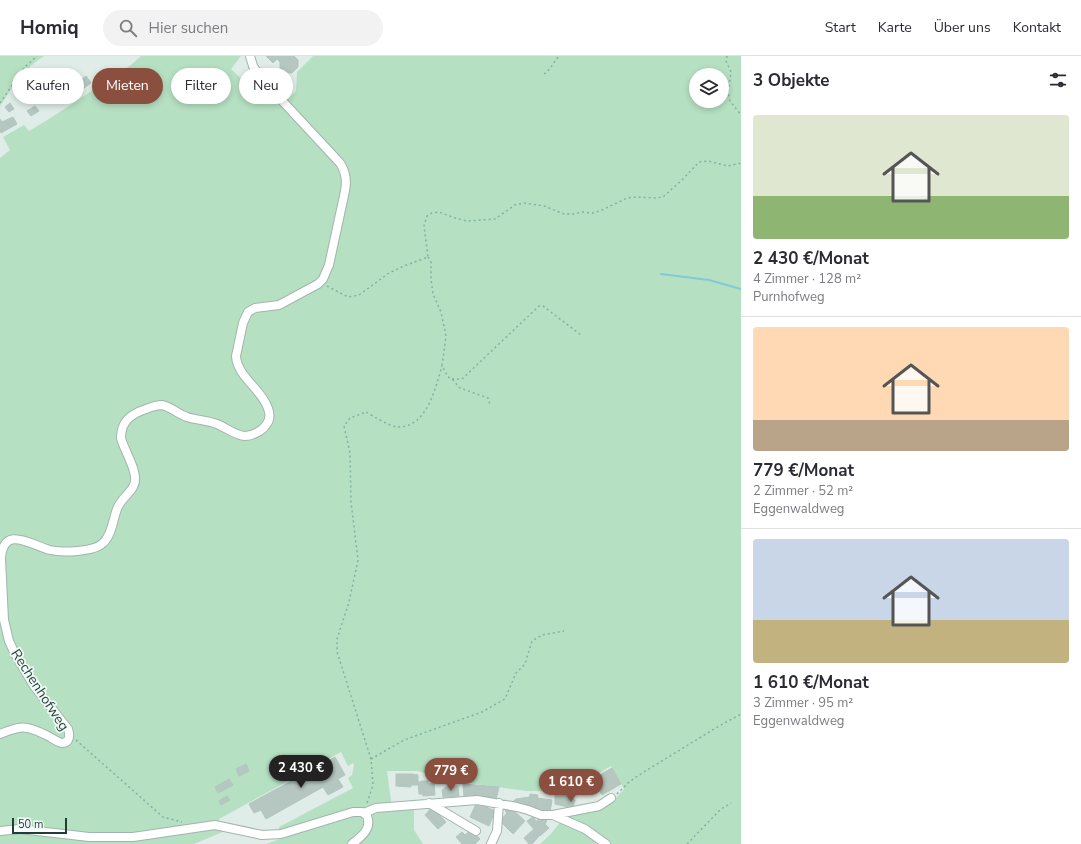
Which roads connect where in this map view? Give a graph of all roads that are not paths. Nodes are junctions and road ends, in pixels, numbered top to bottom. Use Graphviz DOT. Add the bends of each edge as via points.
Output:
graph roads {
  1 [pos="250,56"];
  2 [pos="0,734"];
  3 [pos="610,798"];
  4 [pos="429,803"];
  5 [pos="499,803"];
  6 [pos="364,813"];
  7 [pos="553,815"];
  8 [pos="0,831"];
  9 [pos="476,831"];
  10 [pos="352,844"];
  11 [pos="491,844"];
  12 [pos="606,844"];
  1 -- 2 [label="street, Rechenhofweg" via="261,78 345,171 345,191 329,265 320,282 286,302 255,308 246,315 236,360 267,406 269,420 264,428 259,432 242,436 215,423 188,417 162,405 135,413 124,423 121,438 136,481 117,508 104,542 93,548 59,552 16,539 3,546 1,559 4,620 9,641 34,686 68,729 69,737 67,741 60,743 27,728"];
  3 -- 7 [label="street" via="599,806"];
  4 -- 5 [label="street" via="477,800"];
  4 -- 6 [label="street" via="376,808"];
  4 -- 9 [label="street"];
  5 -- 7 [label="street" via="543,816"];
  5 -- 11 [label="street" via="497,831"];
  6 -- 8 [label="street" via="354,812 280,834 262,835 215,825 133,837 89,837 20,829"];
  6 -- 10 [label="street" via="368,819 368,828"];
  7 -- 12 [label="street" via="589,831"];
}
